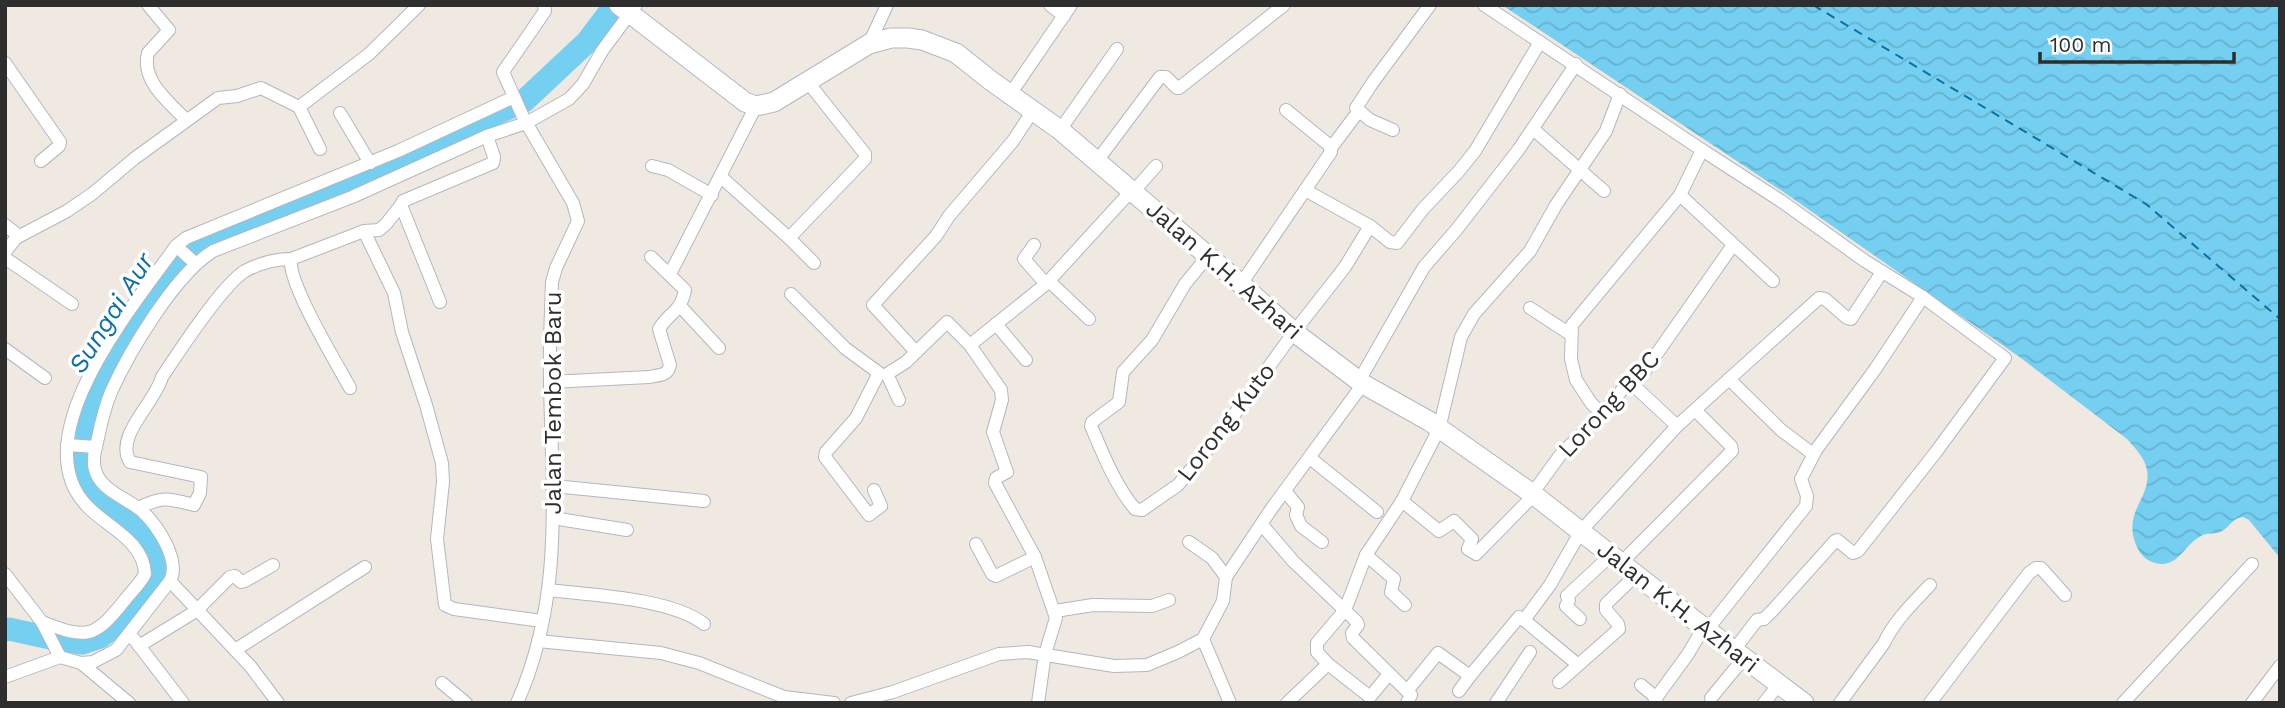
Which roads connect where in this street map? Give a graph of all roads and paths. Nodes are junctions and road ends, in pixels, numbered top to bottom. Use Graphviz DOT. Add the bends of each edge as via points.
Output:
graph roads {
  1 [pos="148,5"];
  2 [pos="419,5"];
  3 [pos="544,5"];
  4 [pos="887,5"];
  5 [pos="1050,5"];
  6 [pos="1284,5"];
  7 [pos="1430,5"];
  8 [pos="1485,5"];
  9 [pos="628,9"];
  10 [pos="1067,11"];
  11 [pos="1539,42"];
  12 [pos="869,44"];
  13 [pos="1117,49"];
  14 [pos="5,64"];
  15 [pos="1576,64"];
  16 [pos="807,81"];
  17 [pos="1011,93"];
  18 [pos="1620,93"];
  19 [pos="514,98"];
  20 [pos="756,106"];
  21 [pos="299,107"];
  22 [pos="1286,110"];
  23 [pos="1032,112"];
  24 [pos="1358,112"];
  25 [pos="340,113"];
  26 [pos="185,119"];
  27 [pos="525,121"];
  28 [pos="1533,129"];
  29 [pos="1059,130"];
  30 [pos="1393,130"];
  31 [pos="487,136"];
  32 [pos="1612,137"];
  33 [pos="1331,148"];
  34 [pos="320,149"];
  35 [pos="1702,150"];
  36 [pos="41,161"];
  37 [pos="1097,161"];
  38 [pos="370,163"];
  39 [pos="652,166"];
  40 [pos="1156,166"];
  41 [pos="1583,173"];
  42 [pos="720,176"];
  43 [pos="1305,190"];
  44 [pos="1133,191"];
  45 [pos="1604,191"];
  46 [pos="712,195"];
  47 [pos="1680,195"];
  48 [pos="401,205"];
  49 [pos="1566,206"];
  50 [pos="5,225"];
  51 [pos="1370,226"];
  52 [pos="363,231"];
  53 [pos="19,236"];
  54 [pos="789,238"];
  55 [pos="1034,245"];
  56 [pos="1733,246"];
  57 [pos="5,252"];
  58 [pos="184,254"];
  59 [pos="1208,256"];
  60 [pos="651,257"];
  61 [pos="5,258"];
  62 [pos="291,259"];
  63 [pos="814,263"];
  64 [pos="1882,272"];
  65 [pos="670,274"];
  66 [pos="1773,281"];
  67 [pos="1047,282"];
  68 [pos="1241,284"];
  69 [pos="790,294"];
  70 [pos="1923,297"];
  71 [pos="440,302"];
  72 [pos="72,304"];
  73 [pos="681,307"];
  74 [pos="1530,309"];
  75 [pos="1089,319"];
  76 [pos="996,324"];
  77 [pos="1294,332"];
  78 [pos="1570,334"];
  79 [pos="970,345"];
  80 [pos="719,348"];
  81 [pos="5,349"];
  82 [pos="916,352"];
  83 [pos="1027,360"];
  84 [pos="883,374"];
  85 [pos="45,377"];
  86 [pos="1729,379"];
  87 [pos="554,382"];
  88 [pos="1361,383"];
  89 [pos="1631,383"];
  90 [pos="350,388"];
  91 [pos="899,400"];
  92 [pos="1695,410"];
  93 [pos="1602,414"];
  94 [pos="1677,426"];
  95 [pos="1439,429"];
  96 [pos="69,445"];
  97 [pos="93,447"];
  98 [pos="1813,454"];
  99 [pos="1310,458"];
  100 [pos="558,486"];
  101 [pos="874,490"];
  102 [pos="1285,491"];
  103 [pos="1533,494"];
  104 [pos="704,501"];
  105 [pos="1402,501"];
  106 [pos="138,508"];
  107 [pos="1377,512"];
  108 [pos="553,518"];
  109 [pos="1262,526"];
  110 [pos="627,530"];
  111 [pos="1586,535"];
  112 [pos="1189,542"];
  113 [pos="1322,542"];
  114 [pos="976,544"];
  115 [pos="1366,555"];
  116 [pos="1035,557"];
  117 [pos="1623,564"];
  118 [pos="2252,564"];
  119 [pos="273,565"];
  120 [pos="365,567"];
  121 [pos="5,574"];
  122 [pos="1226,577"];
  123 [pos="170,581"];
  124 [pos="1930,585"];
  125 [pos="548,590"];
  126 [pos="2065,595"];
  127 [pos="1169,600"];
  128 [pos="1405,605"];
  129 [pos="1345,610"];
  130 [pos="196,611"];
  131 [pos="1055,611"];
  132 [pos="1580,619"];
  133 [pos="1524,620"];
  134 [pos="542,621"];
  135 [pos="704,624"];
  136 [pos="44,625"];
  137 [pos="1706,629"];
  138 [pos="130,634"];
  139 [pos="1203,639"];
  140 [pos="538,641"];
  141 [pos="139,646"];
  142 [pos="234,650"];
  143 [pos="1530,652"];
  144 [pos="58,654"];
  145 [pos="1047,654"];
  146 [pos="1739,654"];
  147 [pos="81,663"];
  148 [pos="1328,664"];
  149 [pos="1577,664"];
  150 [pos="2280,666"];
  151 [pos="1389,674"];
  152 [pos="1470,676"];
  153 [pos="5,677"];
  154 [pos="1559,682"];
  155 [pos="442,683"];
  156 [pos="1779,684"];
  157 [pos="1641,685"];
  158 [pos="1459,691"];
  159 [pos="1407,697"];
  160 [pos="1711,698"];
  161 [pos="1656,700"];
  162 [pos="129,703"];
  163 [pos="183,703"];
  164 [pos="278,703"];
  165 [pos="466,703"];
  166 [pos="517,703"];
  167 [pos="834,703"];
  168 [pos="850,703"];
  169 [pos="1038,703"];
  170 [pos="1230,703"];
  171 [pos="1287,703"];
  172 [pos="1496,703"];
  173 [pos="1764,703"];
  174 [pos="1804,703"];
  175 [pos="1840,703"];
  176 [pos="1930,703"];
  177 [pos="2123,703"];
  178 [pos="2252,703"];
  1 -- 26 [label="street" via="169,30 148,53 149,76"];
  2 -- 21 [label="street" via="369,54"];
  3 -- 19 [label="street" via="545,11 503,69"];
  4 -- 12 [label="street"];
  5 -- 10 [label="street"];
  6 -- 37 [label="street" via="1179,88 1160,76"];
  7 -- 24 [label="street" via="1358,104"];
  8 -- 11 [label="street"];
  9 -- 20 [label="street" via="727,89"];
  9 -- 27 [label="street" via="569,99"];
  10 -- 17 [label="street"];
  11 -- 15 [label="street"];
  11 -- 51 [label="street" via="1475,151 1401,239 1394,243"];
  12 -- 16 [label="street, Jalan K.H. Azhari"];
  12 -- 17 [label="street, Jalan K.H. Azhari" via="891,38 922,40 956,53"];
  13 -- 29 [label="street"];
  14 -- 36 [label="street" via="60,142"];
  15 -- 18 [label="street"];
  15 -- 28 [label="street"];
  16 -- 20 [label="street, Jalan K.H. Azhari" via="774,102"];
  16 -- 54 [label="street" via="865,159"];
  17 -- 23 [label="street, Jalan K.H. Azhari"];
  18 -- 35 [label="street"];
  18 -- 41 [label="street"];
  19 -- 27 [label="street"];
  19 -- 38 [label="street"];
  20 -- 42 [label="street"];
  21 -- 26 [label="street" via="256,88 218,98"];
  21 -- 34 [label="street"];
  22 -- 33 [label="street"];
  23 -- 29 [label="street, Jalan K.H. Azhari"];
  23 -- 82 [label="street" via="936,236 873,305"];
  24 -- 30 [label="street"];
  24 -- 33 [label="street"];
  25 -- 38 [label="street"];
  26 -- 53 [label="street" via="92,194"];
  27 -- 31 [label="street"];
  27 -- 87 [label="street, Jalan Tembok Baru" via="573,203 578,221 552,282"];
  28 -- 41 [label="street"];
  28 -- 88 [label="street" via="1423,267"];
  29 -- 37 [label="street, Jalan K.H. Azhari"];
  31 -- 48 [label="street" via="493,163"];
  31 -- 58 [label="street" via="352,197 214,251"];
  32 -- 41 [label="street"];
  33 -- 43 [label="street"];
  35 -- 47 [label="street"];
  35 -- 64 [label="street"];
  37 -- 44 [label="street, Jalan K.H. Azhari"];
  38 -- 58 [label="street" via="186,238"];
  39 -- 46 [label="street"];
  40 -- 44 [label="street"];
  41 -- 45 [label="street"];
  41 -- 49 [label="street"];
  41 -- 95 [label="street" via="1530,251 1474,314 1461,337"];
  42 -- 46 [label="street"];
  42 -- 54 [label="street"];
  43 -- 51 [label="street"];
  43 -- 68 [label="street"];
  44 -- 59 [label="street, Jalan K.H. Azhari"];
  44 -- 67 [label="street"];
  46 -- 65 [label="street"];
  47 -- 56 [label="street"];
  47 -- 78 [label="street" via="1572,325"];
  48 -- 52 [label="street" via="386,225"];
  48 -- 71 [label="street"];
  50 -- 53 [label="street"];
  51 -- 77 [label="street" via="1345,267"];
  52 -- 62 [label="street"];
  52 -- 134 [label="street" via="394,293 442,463 437,539 445,605"];
  53 -- 57 [label="street"];
  54 -- 63 [label="street"];
  55 -- 67 [label="street" via="1024,258"];
  56 -- 66 [label="street"];
  56 -- 89 [label="street, Lorong BBC" via="1644,372"];
  58 -- 96 [label="street" via="108,341 77,405"];
  58 -- 97 [label="street" via="165,302 110,393"];
  59 -- 68 [label="street, Jalan K.H. Azhari"];
  59 -- 77 [label="street, Lorong Kuto" via="1185,284 1152,340 1124,372 1119,402 1092,422 1118,486 1135,509 1178,485"];
  60 -- 65 [label="street"];
  61 -- 72 [label="street"];
  62 -- 90 [label="street" via="304,302"];
  62 -- 106 [label="street" via="273,259 243,272 220,296 162,377 159,390 131,428 127,457 130,462 201,477 200,493 194,505 167,498"];
  64 -- 70 [label="street"];
  64 -- 86 [label="street" via="1851,319 1819,298"];
  65 -- 73 [label="street" via="685,290"];
  67 -- 75 [label="street"];
  67 -- 76 [label="street"];
  68 -- 77 [label="street, Jalan K.H. Azhari"];
  69 -- 84 [label="street" via="845,348"];
  70 -- 98 [label="street"];
  70 -- 146 [label="street" via="2005,358 1858,551 1853,553 1835,541 1764,619 1756,620"];
  73 -- 80 [label="street"];
  73 -- 87 [label="street" via="659,329 670,365 666,374"];
  74 -- 78 [label="street"];
  76 -- 79 [label="street"];
  76 -- 83 [label="street"];
  77 -- 88 [label="street, Jalan K.H. Azhari"];
  78 -- 93 [label="street" via="1576,380"];
  79 -- 82 [label="street" via="947,322"];
  79 -- 116 [label="street" via="1002,395 993,432 1007,472 995,483"];
  81 -- 85 [label="street"];
  82 -- 84 [label="street"];
  84 -- 91 [label="street"];
  84 -- 101 [label="street" via="856,418 825,454 869,515 881,506"];
  86 -- 92 [label="street"];
  86 -- 98 [label="street"];
  87 -- 100 [label="street, Jalan Tembok Baru"];
  88 -- 95 [label="street, Jalan K.H. Azhari"];
  88 -- 99 [label="street"];
  89 -- 93 [label="street, Lorong BBC"];
  89 -- 94 [label="street"];
  92 -- 94 [label="street"];
  92 -- 117 [label="street" via="1732,451"];
  93 -- 103 [label="street, Lorong BBC" via="1561,454"];
  94 -- 111 [label="street"];
  95 -- 103 [label="street, Jalan K.H. Azhari"];
  95 -- 105 [label="street"];
  96 -- 97 [label="street"];
  96 -- 136 [label="street" via="67,467 73,487 88,507 130,542 142,558 145,574 101,627 75,634"];
  97 -- 106 [label="street" via="102,483"];
  98 -- 137 [label="street" via="1801,479 1806,506"];
  99 -- 102 [label="street"];
  99 -- 107 [label="street"];
  100 -- 104 [label="street"];
  100 -- 108 [label="street, Jalan Tembok Baru"];
  102 -- 109 [label="street"];
  102 -- 113 [label="street" via="1298,507 1301,526"];
  103 -- 105 [label="street, Lorong BBC" via="1476,554 1468,549 1472,539 1454,521 1439,531"];
  103 -- 111 [label="street, Jalan K.H. Azhari"];
  105 -- 115 [label="street"];
  106 -- 123 [label="street" via="170,554 174,570"];
  108 -- 110 [label="street"];
  108 -- 125 [label="street, Jalan Tembok Baru"];
  109 -- 122 [label="street"];
  109 -- 129 [label="street"];
  111 -- 117 [label="street, Jalan K.H. Azhari"];
  111 -- 133 [label="street"];
  112 -- 122 [label="street" via="1212,558"];
  114 -- 116 [label="street" via="996,576"];
  115 -- 128 [label="street" via="1394,579 1391,592"];
  115 -- 129 [label="street"];
  116 -- 131 [label="street"];
  117 -- 132 [label="street" via="1567,596 1566,606"];
  117 -- 137 [label="street, Jalan K.H. Azhari"];
  117 -- 149 [label="street" via="1606,604 1619,629"];
  118 -- 177 [label="street"];
  119 -- 130 [label="street" via="245,581 233,576"];
  120 -- 142 [label="street"];
  121 -- 136 [label="street"];
  122 -- 139 [label="street" via="1223,601"];
  123 -- 130 [label="street"];
  123 -- 138 [label="street"];
  124 -- 175 [label="street" via="1888,632"];
  125 -- 134 [label="street, Jalan Tembok Baru"];
  125 -- 135 [label="street" via="674,609"];
  126 -- 176 [label="street" via="2041,568 2029,573"];
  127 -- 131 [label="street" via="1152,606 1093,605"];
  129 -- 148 [label="street" via="1317,643 1317,652"];
  129 -- 151 [label="street" via="1358,625 1353,638"];
  130 -- 141 [label="street"];
  130 -- 142 [label="street"];
  131 -- 145 [label="street"];
  133 -- 149 [label="street"];
  133 -- 152 [label="street" via="1519,617"];
  134 -- 140 [label="street, Jalan Tembok Baru"];
  136 -- 144 [label="street"];
  137 -- 146 [label="street, Jalan K.H. Azhari"];
  137 -- 161 [label="street"];
  138 -- 141 [label="street"];
  138 -- 147 [label="street" via="102,659"];
  139 -- 145 [label="street" via="1147,664 1114,666"];
  139 -- 170 [label="street"];
  140 -- 166 [label="street, Jalan Tembok Baru"];
  140 -- 167 [label="street" via="661,653 785,697"];
  141 -- 163 [label="street"];
  142 -- 164 [label="street"];
  143 -- 172 [label="street"];
  144 -- 147 [label="street"];
  144 -- 153 [label="street"];
  145 -- 168 [label="street" via="999,654"];
  145 -- 169 [label="street"];
  146 -- 156 [label="street, Jalan K.H. Azhari"];
  146 -- 160 [label="street"];
  147 -- 162 [label="street"];
  148 -- 151 [label="street" via="1370,696"];
  148 -- 171 [label="street"];
  149 -- 154 [label="street"];
  150 -- 178 [label="street"];
  151 -- 159 [label="street"];
  152 -- 158 [label="street"];
  152 -- 159 [label="street" via="1438,653"];
  155 -- 165 [label="street"];
  156 -- 173 [label="street"];
  156 -- 174 [label="street, Jalan K.H. Azhari"];
  157 -- 161 [label="street"];
}
